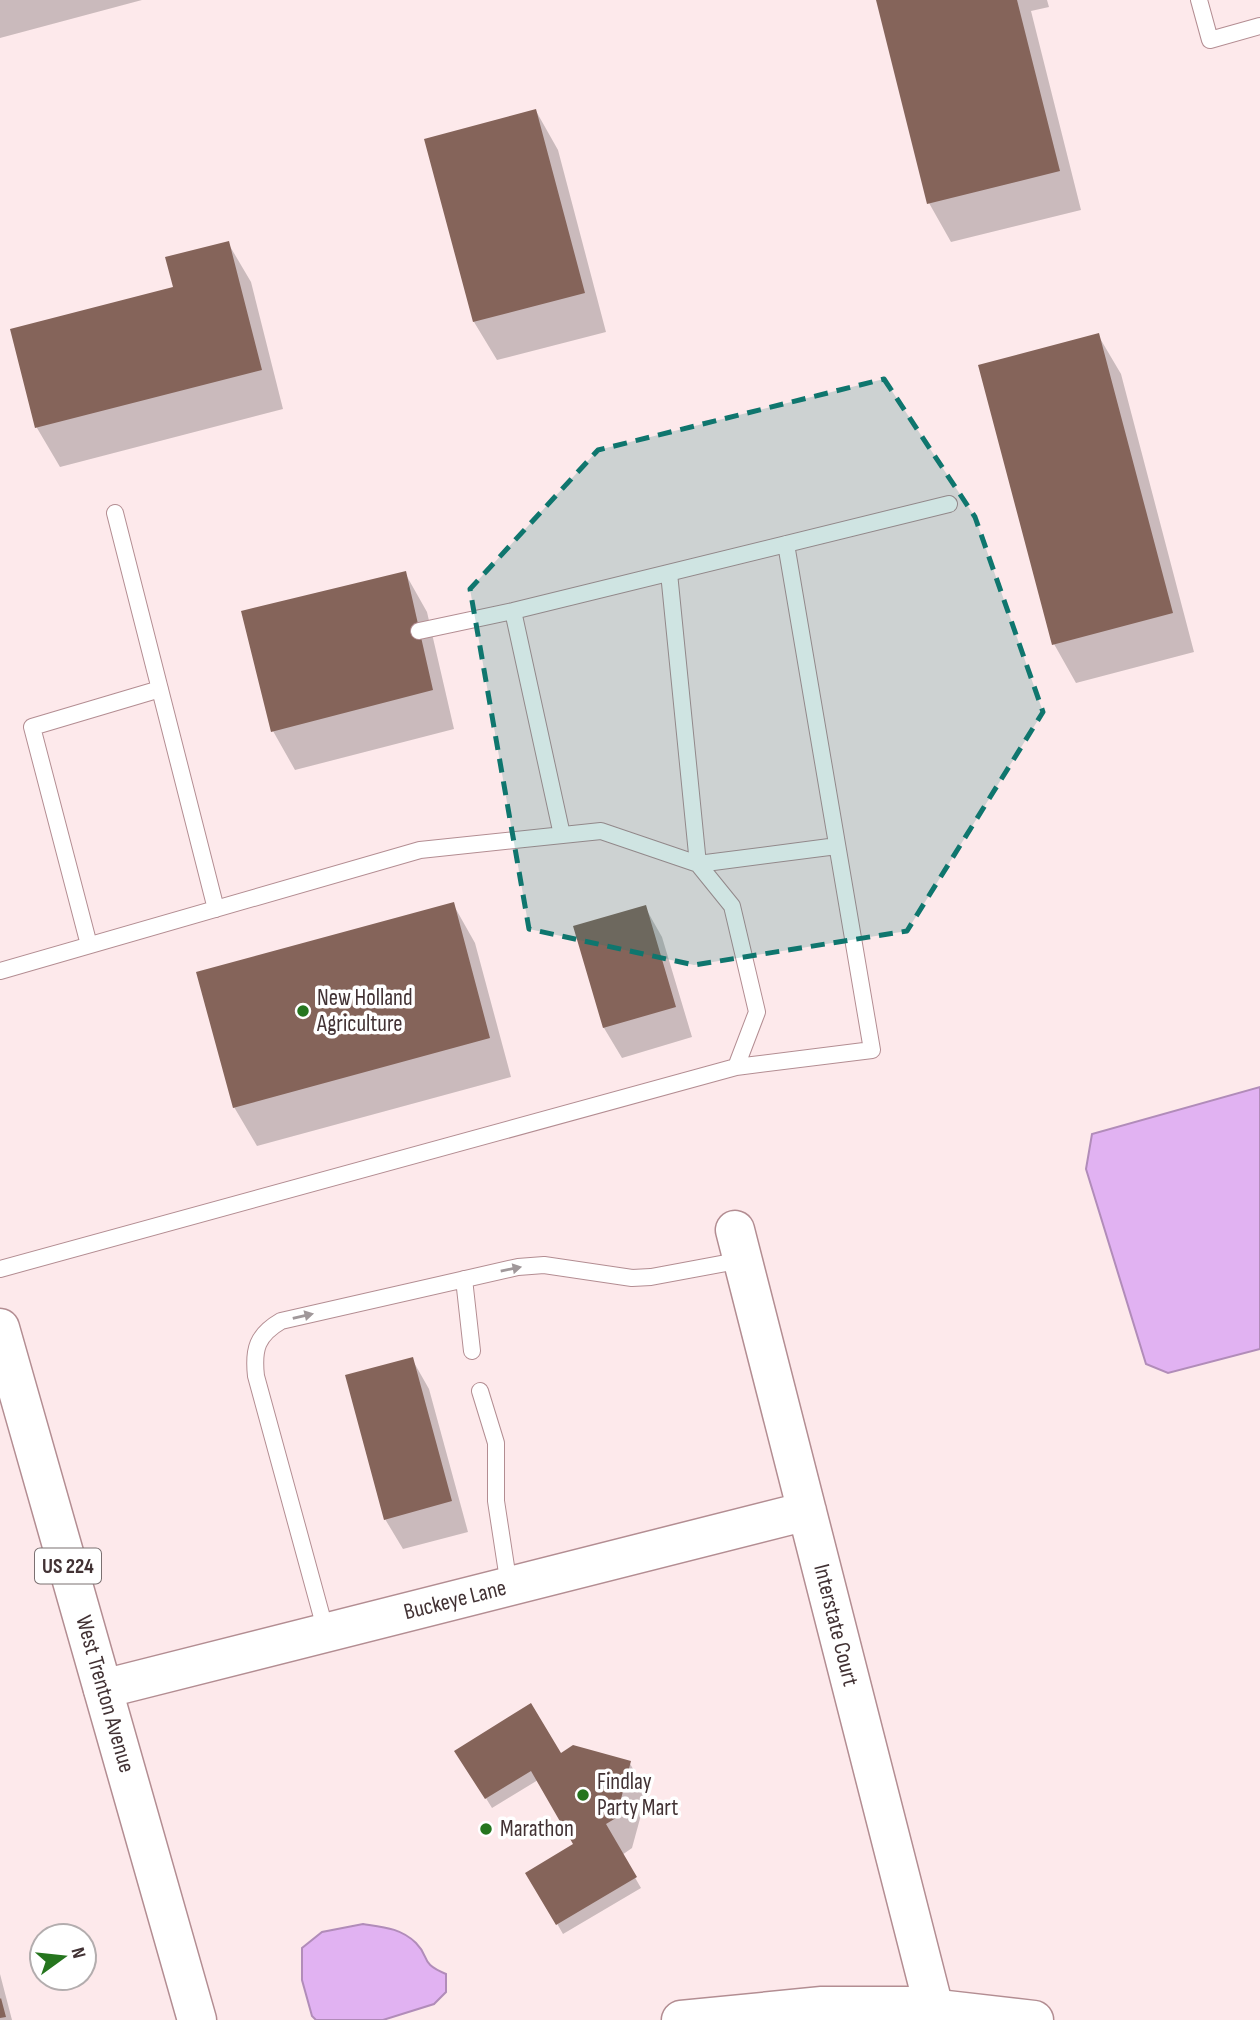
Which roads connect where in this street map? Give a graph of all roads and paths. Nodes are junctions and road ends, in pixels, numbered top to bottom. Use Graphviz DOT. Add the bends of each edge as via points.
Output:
graph roads {
  1 [pos="1199,0"];
  2 [pos="1260,26"];
  3 [pos="949,504"];
  4 [pos="115,513"];
  5 [pos="786,544"];
  6 [pos="669,573"];
  7 [pos="513,611"];
  8 [pos="419,631"];
  9 [pos="160,689"];
  10 [pos="562,835"];
  11 [pos="837,846"];
  12 [pos="698,864"];
  13 [pos="216,909"];
  14 [pos="89,945"];
  15 [pos="0,971"];
  16 [pos="736,1067"];
  17 [pos="739,1245"];
  18 [pos="0,1269"];
  19 [pos="464,1279"];
  20 [pos="0,1328"];
  21 [pos="472,1350"];
  22 [pos="480,1391"];
  23 [pos="807,1511"];
  24 [pos="509,1586"];
  25 [pos="326,1632"];
  26 [pos="103,1689"];
  27 [pos="936,2014"];
  28 [pos="197,2020"];
  29 [pos="681,2020"];
  30 [pos="1034,2020"];
  1 -- 2 [label="lane" via="1210,40"];
  3 -- 5 [label="lane"];
  4 -- 9 [label="lane"];
  5 -- 6 [label="lane"];
  5 -- 11 [label="lane"];
  6 -- 7 [label="lane"];
  6 -- 12 [label="lane"];
  7 -- 8 [label="lane"];
  7 -- 10 [label="lane"];
  9 -- 13 [label="lane"];
  9 -- 14 [label="lane" via="32,727"];
  10 -- 12 [label="lane" via="601,831"];
  10 -- 13 [label="lane" via="420,850"];
  11 -- 12 [label="lane"];
  11 -- 16 [label="lane" via="872,1050"];
  12 -- 16 [label="lane" via="732,906 757,1012"];
  13 -- 14 [label="lane"];
  14 -- 15 [label="lane"];
  16 -- 18 [label="lane"];
  19 -- 17 [label="lane, one-way" via="544,1265 651,1277"];
  17 -- 23 [label="street, Interstate Court"];
  19 -- 21 [label="lane"];
  25 -- 19 [label="lane, one-way" via="254,1355 267,1329 281,1321"];
  20 -- 26 [label="street, West Trenton Avenue / US 224"];
  22 -- 24 [label="lane" via="496,1443 496,1501"];
  23 -- 24 [label="street, Buckeye Lane"];
  23 -- 27 [label="street, Interstate Court"];
  24 -- 25 [label="street, Buckeye Lane"];
  25 -- 26 [label="street, Buckeye Lane"];
  26 -- 28 [label="street, West Trenton Avenue / US 224"];
  27 -- 29 [label="street" via="912,2006 822,2006"];
  27 -- 30 [label="street"];
}
